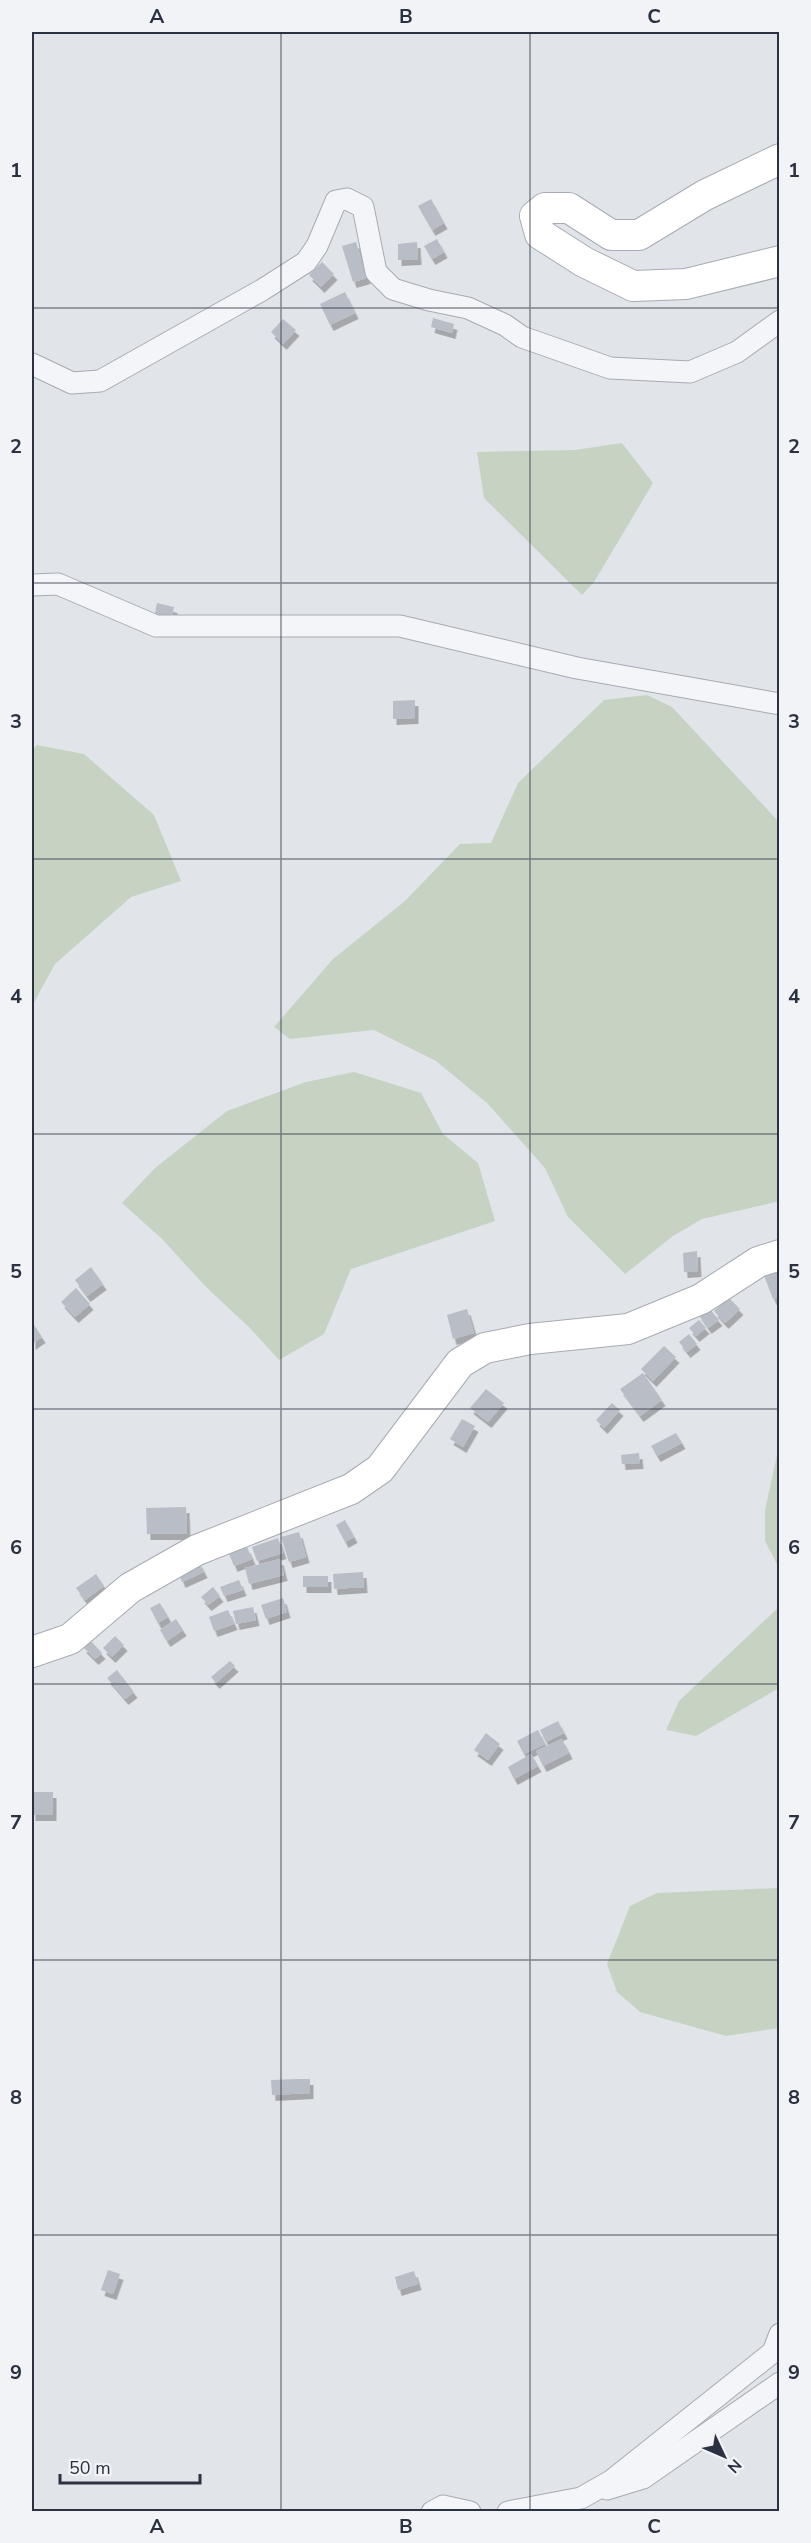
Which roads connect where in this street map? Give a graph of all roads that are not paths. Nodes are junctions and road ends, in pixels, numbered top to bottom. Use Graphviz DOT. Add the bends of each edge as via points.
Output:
graph roads {
  1 [pos="780,159"];
  2 [pos="780,261"];
  3 [pos="780,321"];
  4 [pos="32,364"];
  5 [pos="32,585"];
  6 [pos="780,704"];
  7 [pos="780,1255"];
  8 [pos="32,1652"];
  9 [pos="780,2334"];
  10 [pos="780,2383"];
  11 [pos="586,2495"];
  12 [pos="432,2511"];
  13 [pos="470,2511"];
  14 [pos="508,2511"];
  1 -- 2 [label="main road" via="705,195 639,235 611,235 569,208 545,208 535,216 540,234 633,286 686,284"];
  3 -- 4 [label="street" via="737,352 690,372 610,368 522,337 468,308 393,289 376,272 363,207 347,199 336,201 317,246 306,261 100,381 72,383"];
  5 -- 6 [label="street" via="58,584 156,626 400,626 577,668"];
  7 -- 8 [label="main road" via="758,1262 701,1299 628,1329 485,1348 460,1364 380,1469 351,1489 197,1550 130,1588 70,1639"];
  9 -- 11 [label="street" via="773,2352 611,2481"];
  10 -- 11 [label="street" via="643,2478"];
  11 -- 14 [label="street"];
  12 -- 13 [label="street" via="443,2506"];
}
